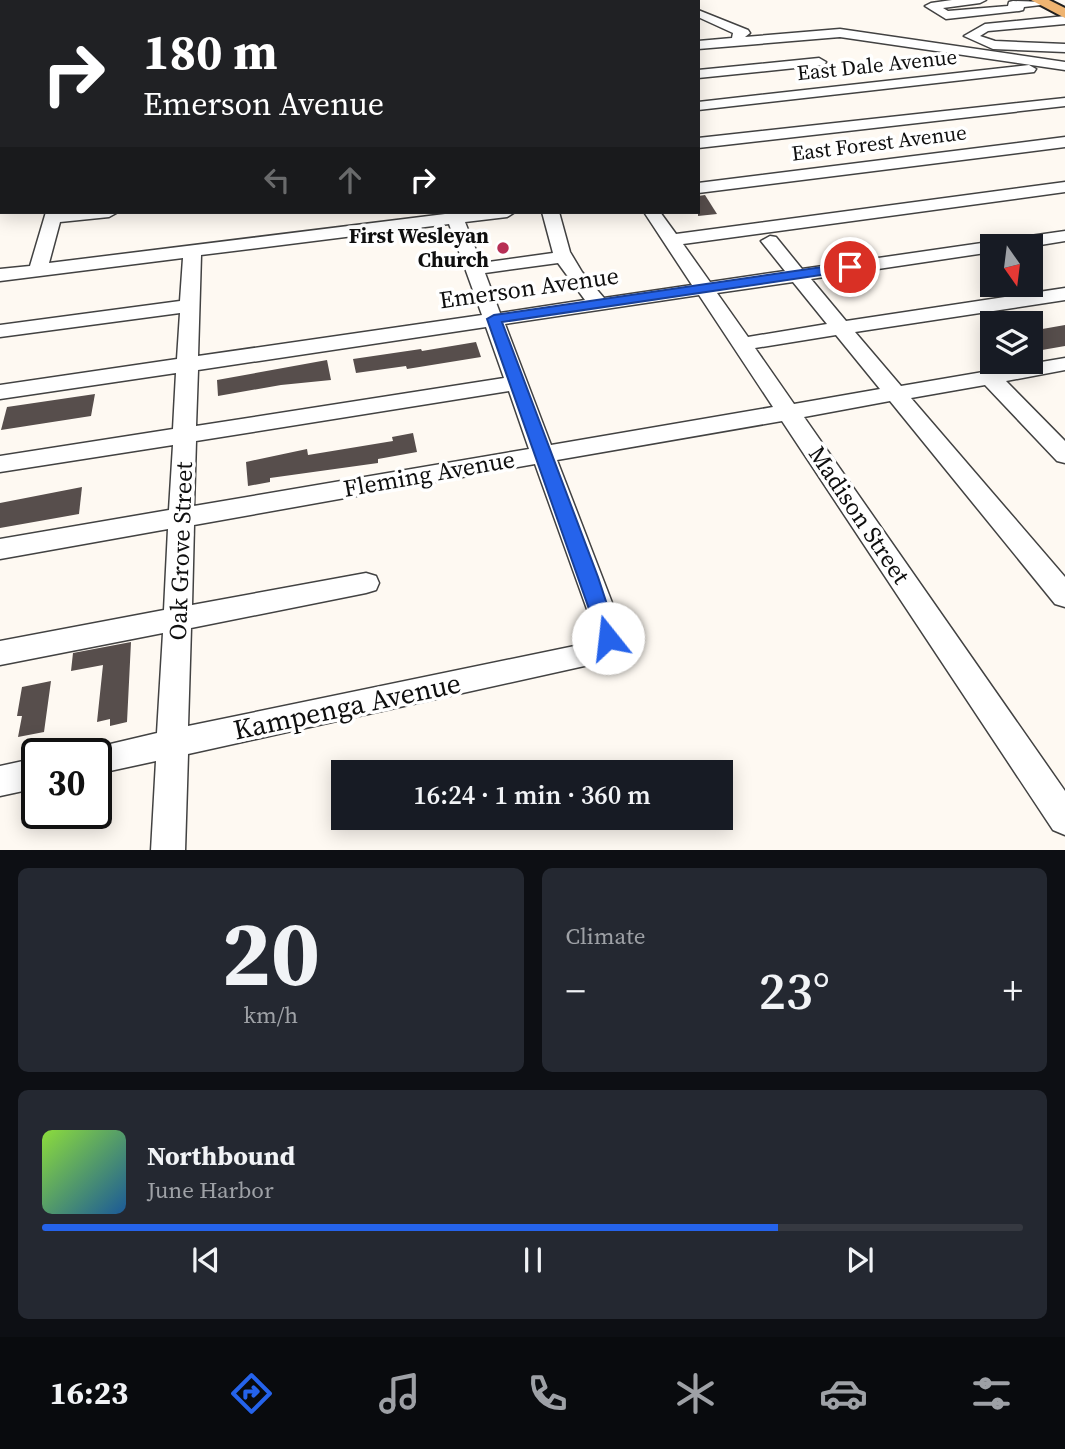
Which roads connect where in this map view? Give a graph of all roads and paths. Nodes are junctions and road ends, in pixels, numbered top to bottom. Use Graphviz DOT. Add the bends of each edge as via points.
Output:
graph roads {
  1 [pos="980,0"];
  2 [pos="1040,1"];
  3 [pos="700,14"];
  4 [pos="1065,14"];
  5 [pos="1065,20"];
  6 [pos="742,37"];
  7 [pos="786,37"];
  8 [pos="700,45"];
  9 [pos="1065,48"];
  10 [pos="1062,66"];
  11 [pos="700,74"];
  12 [pos="1065,102"];
  13 [pos="700,106"];
  14 [pos="1065,142"];
  15 [pos="700,143"];
  16 [pos="1065,187"];
  17 [pos="700,188"];
  18 [pos="72,214"];
  19 [pos="472,214"];
  20 [pos="552,214"];
  21 [pos="653,214"];
  22 [pos="53,215"];
  23 [pos="454,215"];
  24 [pos="1065,236"];
  25 [pos="671,240"];
  26 [pos="770,241"];
  27 [pos="192,251"];
  28 [pos="565,257"];
  29 [pos="475,269"];
  30 [pos="38,270"];
  31 [pos="0,275"];
  32 [pos="796,275"];
  33 [pos="704,289"];
  34 [pos="1065,294"];
  35 [pos="599,304"];
  36 [pos="190,306"];
  37 [pos="494,319"];
  38 [pos="841,328"];
  39 [pos="0,331"];
  40 [pos="741,344"];
  41 [pos="1065,364"];
  42 [pos="189,365"];
  43 [pos="990,377"];
  44 [pos="518,383"];
  45 [pos="0,393"];
  46 [pos="896,393"];
  47 [pos="788,412"];
  48 [pos="186,435"];
  49 [pos="1061,445"];
  50 [pos="544,454"];
  51 [pos="0,464"];
  52 [pos="182,517"];
  53 [pos="0,549"];
  54 [pos="366,583"];
  55 [pos="1065,596"];
  56 [pos="178,618"];
  57 [pos="0,653"];
  58 [pos="172,743"];
  59 [pos="112,756"];
  60 [pos="21,776"];
  61 [pos="0,781"];
  62 [pos="1065,819"];
  63 [pos="169,850"];
  1 -- 2 [label="street" via="931,6 946,15 1019,8 1013,4"];
  2 -- 4 [label="main road"];
  3 -- 6 [label="street"];
  5 -- 9 [label="street" via="985,28 970,36 993,45"];
  6 -- 7 [label="street"];
  6 -- 8 [label="street"];
  7 -- 10 [label="street" via="840,33"];
  7 -- 11 [label="street" via="818,62"];
  10 -- 13 [label="street, East Dale Avenue"];
  12 -- 15 [label="street"];
  14 -- 17 [label="street, East Forest Avenue"];
  16 -- 25 [label="street"];
  18 -- 22 [label="street"];
  19 -- 23 [label="street"];
  20 -- 28 [label="street"];
  21 -- 25 [label="street, Madison Street"];
  22 -- 30 [label="street"];
  23 -- 27 [label="street"];
  23 -- 29 [label="street"];
  24 -- 32 [label="street, Emerson Avenue"];
  25 -- 33 [label="street, Madison Street"];
  26 -- 32 [label="street"];
  27 -- 30 [label="street"];
  27 -- 36 [label="street, Oak Grove Street"];
  28 -- 29 [label="street"];
  28 -- 35 [label="street"];
  29 -- 37 [label="street"];
  30 -- 31 [label="street"];
  32 -- 33 [label="street, Emerson Avenue"];
  32 -- 38 [label="street"];
  33 -- 35 [label="street, Emerson Avenue"];
  33 -- 40 [label="street, Madison Street"];
  34 -- 38 [label="street"];
  35 -- 37 [label="street, Emerson Avenue"];
  36 -- 39 [label="street"];
  36 -- 42 [label="street, Oak Grove Street"];
  37 -- 42 [label="street, Emerson Avenue"];
  37 -- 44 [label="street"];
  38 -- 40 [label="street"];
  38 -- 46 [label="lane"];
  40 -- 47 [label="street, Madison Street"];
  41 -- 43 [label="street, Fleming Avenue"];
  42 -- 45 [label="street, Emerson Avenue"];
  42 -- 48 [label="street, Oak Grove Street"];
  43 -- 46 [label="street, Fleming Avenue"];
  43 -- 49 [label="street"];
  44 -- 48 [label="street"];
  44 -- 50 [label="street"];
  46 -- 47 [label="street, Fleming Avenue"];
  46 -- 55 [label="street"];
  47 -- 50 [label="street, Fleming Avenue"];
  47 -- 62 [label="street, Madison Street"];
  48 -- 51 [label="street"];
  48 -- 52 [label="street, Oak Grove Street"];
  50 -- 52 [label="street, Fleming Avenue"];
  50 -- 58 [label="street, Kampenga Avenue" via="607,626 608,638 597,653"];
  52 -- 53 [label="street, Fleming Avenue"];
  52 -- 56 [label="street, Oak Grove Street"];
  54 -- 56 [label="street"];
  56 -- 57 [label="street"];
  56 -- 58 [label="street, Oak Grove Street"];
  58 -- 59 [label="street, Kampenga Avenue"];
  58 -- 63 [label="street, Oak Grove Street"];
  60 -- 61 [label="street"];
}
